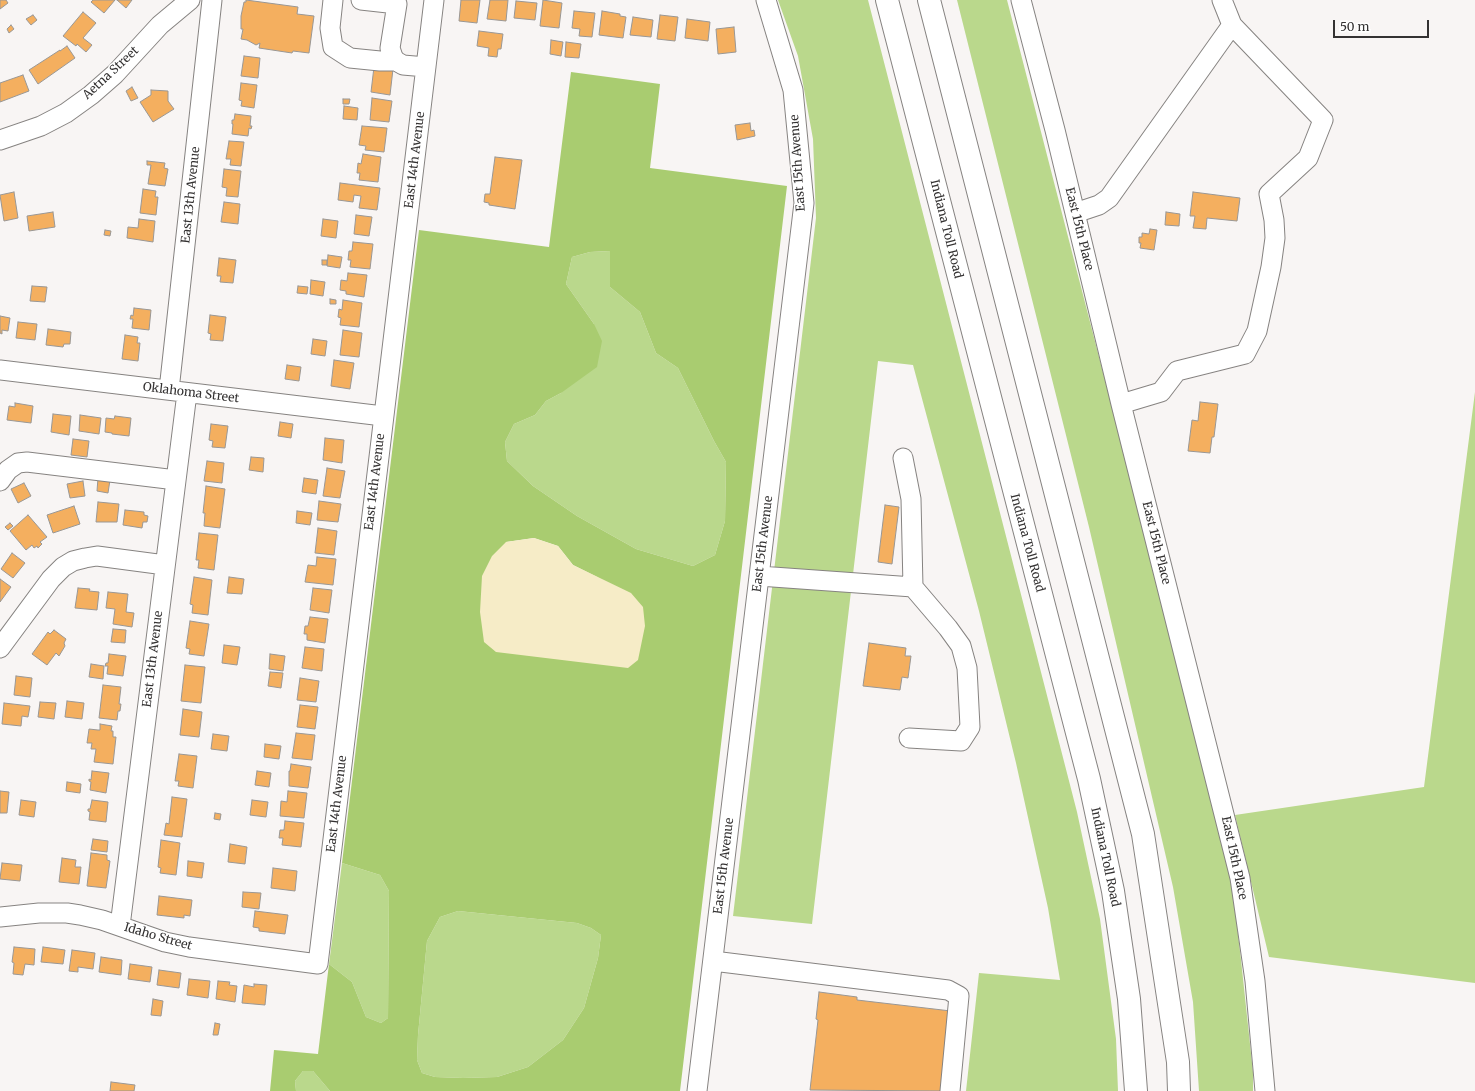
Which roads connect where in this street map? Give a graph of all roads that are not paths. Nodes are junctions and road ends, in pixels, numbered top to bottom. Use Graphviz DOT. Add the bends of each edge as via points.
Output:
graph roads {
  1 [pos="190,0"];
  2 [pos="212,0"];
  3 [pos="333,0"];
  4 [pos="361,0"];
  5 [pos="434,0"];
  6 [pos="766,0"];
  7 [pos="887,0"];
  8 [pos="929,0"];
  9 [pos="1021,0"];
  10 [pos="1222,0"];
  11 [pos="1232,25"];
  12 [pos="396,61"];
  13 [pos="426,67"];
  14 [pos="0,140"];
  15 [pos="1075,213"];
  16 [pos="0,370"];
  17 [pos="178,391"];
  18 [pos="1121,404"];
  19 [pos="383,416"];
  20 [pos="903,458"];
  21 [pos="176,480"];
  22 [pos="0,481"];
  23 [pos="165,565"];
  24 [pos="759,576"];
  25 [pos="913,587"];
  26 [pos="0,648"];
  27 [pos="909,738"];
  28 [pos="0,916"];
  29 [pos="120,926"];
  30 [pos="713,960"];
  31 [pos="318,964"];
  32 [pos="697,1091"];
  33 [pos="950,1091"];
  34 [pos="1136,1091"];
  35 [pos="1179,1091"];
  36 [pos="1265,1091"];
  1 -- 14 [label="street, Aetna Street" via="160,25 115,74 91,95 66,113 41,126"];
  2 -- 17 [label="street, East 13th Avenue"];
  3 -- 12 [label="street" via="330,28 333,47 350,58"];
  4 -- 12 [label="street" via="397,4 390,48"];
  5 -- 13 [label="street, East 14th Avenue"];
  6 -- 24 [label="street, East 15th Avenue" via="793,90 804,203"];
  7 -- 34 [label="highway, Indiana Toll Road" via="1089,779 1113,892 1127,984"];
  8 -- 35 [label="highway" via="1143,834 1178,1062"];
  9 -- 15 [label="street, East 15th Place"];
  10 -- 11 [label="street"];
  11 -- 15 [label="street" via="1109,198 1099,205"];
  11 -- 18 [label="street" via="1323,120 1308,158 1269,194 1275,238 1271,267 1257,331 1245,354 1177,371 1161,392"];
  12 -- 13 [label="street" via="403,65"];
  13 -- 19 [label="street, East 14th Avenue"];
  15 -- 18 [label="street, East 15th Place"];
  16 -- 17 [label="street, Oklahoma Street"];
  17 -- 19 [label="street, Oklahoma Street"];
  17 -- 21 [label="street, East 13th Avenue"];
  18 -- 36 [label="street, East 15th Place" via="1240,878 1255,980"];
  19 -- 31 [label="street, East 14th Avenue"];
  20 -- 25 [label="street" via="911,499"];
  21 -- 22 [label="street" via="27,462 18,463 8,470"];
  21 -- 23 [label="street, East 13th Avenue"];
  23 -- 26 [label="street" via="97,556 73,561 51,579"];
  23 -- 29 [label="street, East 13th Avenue"];
  24 -- 25 [label="street"];
  24 -- 30 [label="street, East 15th Avenue"];
  25 -- 27 [label="street" via="961,646 967,668 970,727 961,741"];
  28 -- 29 [label="street, Idaho Street" via="67,913"];
  29 -- 31 [label="street, Idaho Street" via="165,942 188,947"];
  30 -- 32 [label="street, East 15th Avenue"];
  30 -- 33 [label="street" via="948,990 958,996"];
}
